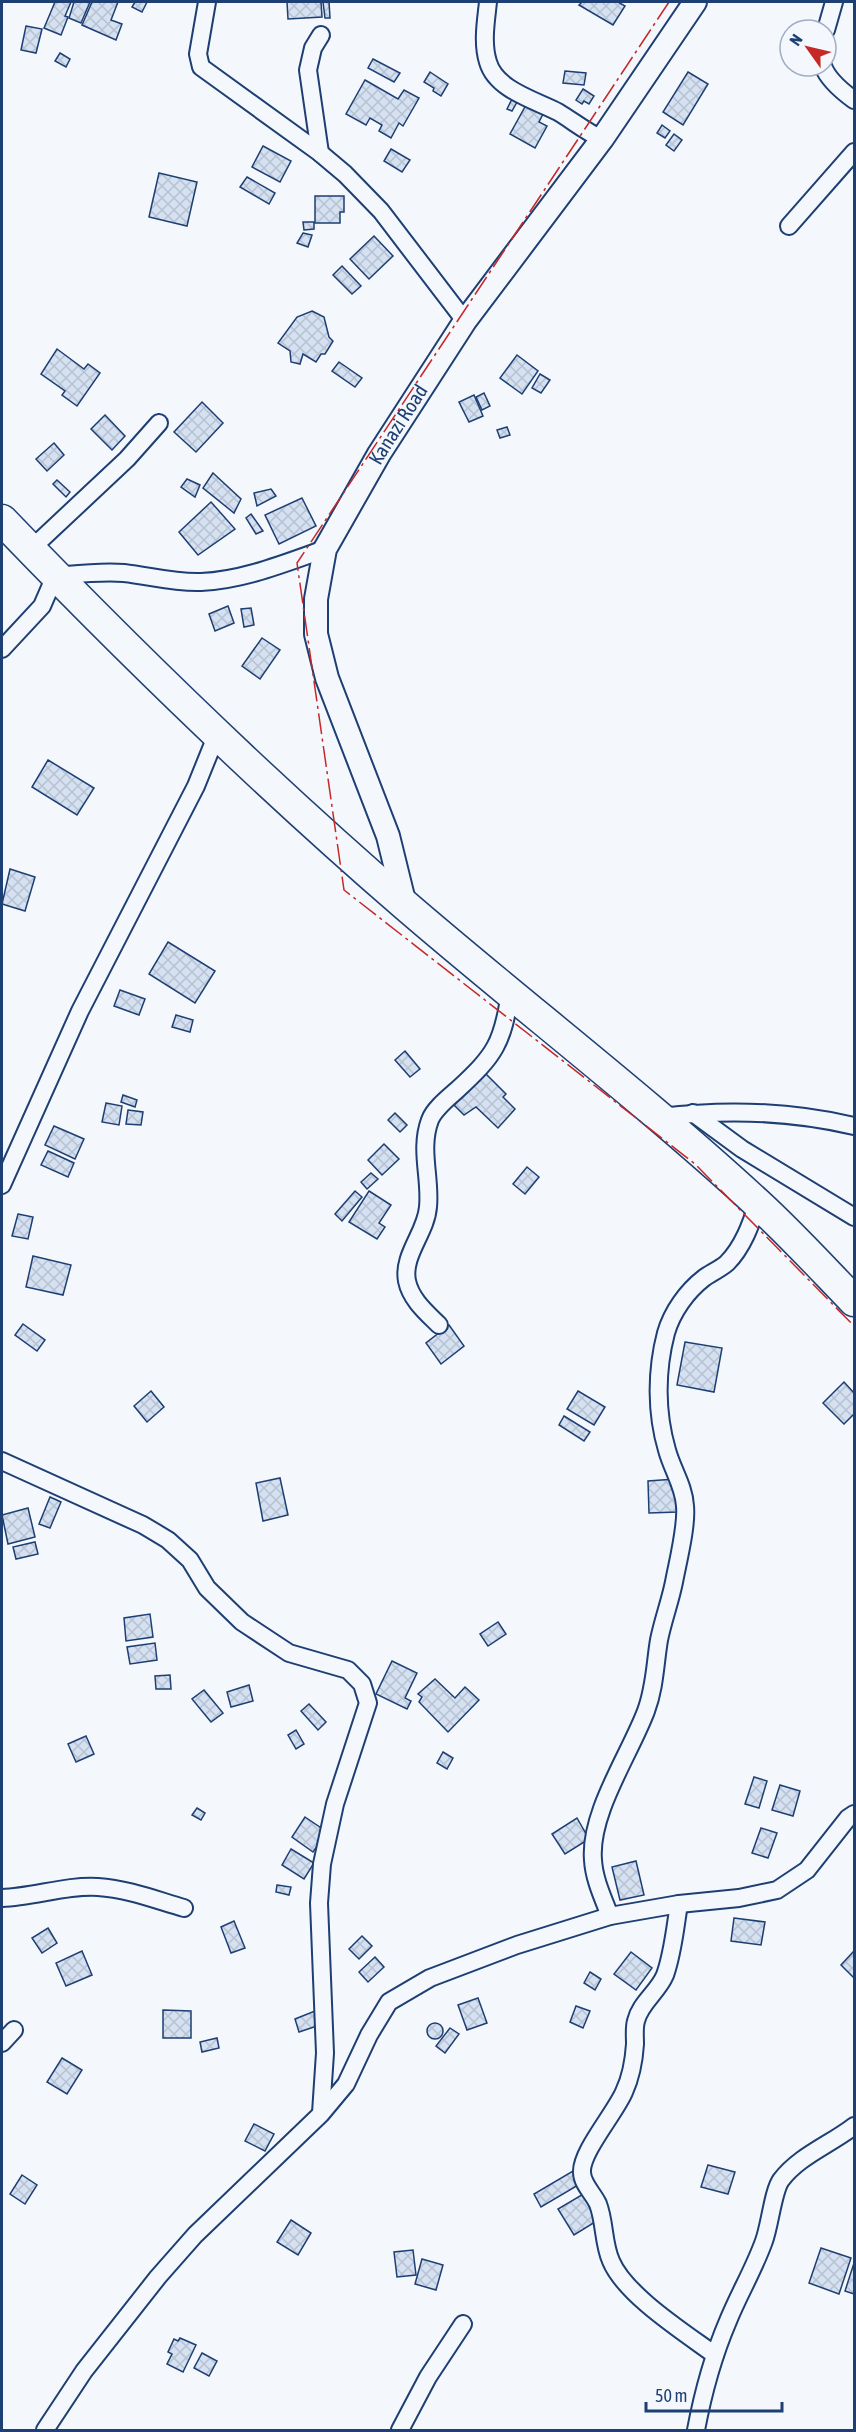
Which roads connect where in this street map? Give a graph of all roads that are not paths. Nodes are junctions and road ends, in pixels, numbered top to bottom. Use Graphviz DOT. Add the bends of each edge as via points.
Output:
graph roads {
  1 [pos="207,2"];
  2 [pos="488,2"];
  3 [pos="695,2"];
  4 [pos="834,2"];
  5 [pos="829,18"];
  6 [pos="321,35"];
  7 [pos="831,78"];
  8 [pos="855,100"];
  9 [pos="602,139"];
  10 [pos="855,152"];
  11 [pos="320,153"];
  12 [pos="789,226"];
  13 [pos="465,321"];
  14 [pos="159,423"];
  15 [pos="2,520"];
  16 [pos="325,549"];
  17 [pos="30,550"];
  18 [pos="55,576"];
  19 [pos="2,649"];
  20 [pos="218,734"];
  21 [pos="405,905"];
  22 [pos="510,992"];
  23 [pos="693,1113"];
  24 [pos="661,1117"];
  25 [pos="855,1126"];
  26 [pos="2,1185"];
  27 [pos="758,1203"];
  28 [pos="855,1217"];
  29 [pos="855,1301"];
  30 [pos="439,1325"];
  31 [pos="2,1461"];
  32 [pos="855,1814"];
  33 [pos="2,1898"];
  34 [pos="679,1904"];
  35 [pos="184,1908"];
  36 [pos="610,1916"];
  37 [pos="14,2030"];
  38 [pos="2,2043"];
  39 [pos="321,2114"];
  40 [pos="855,2126"];
  41 [pos="463,2324"];
  42 [pos="715,2355"];
  43 [pos="45,2430"];
  44 [pos="400,2430"];
  45 [pos="696,2430"];
  1 -- 11 [label="street" via="198,54 201,67"];
  2 -- 9 [label="street" via="485,39 494,74 520,94"];
  3 -- 9 [label="main road, Kanazi Road"];
  4 -- 5 [label="street"];
  6 -- 11 [label="street" via="308,70"];
  7 -- 8 [label="street"];
  9 -- 13 [label="main road, Kanazi Road"];
  10 -- 12 [label="street"];
  11 -- 13 [label="street" via="381,211"];
  13 -- 16 [label="main road, Kanazi Road" via="379,454"];
  14 -- 17 [label="street" via="127,459"];
  15 -- 17 [label="highway"];
  16 -- 18 [label="street" via="262,572 202,582 124,573"];
  16 -- 21 [label="main road, Kanazi Road" via="318,578 316,634 327,678 388,836"];
  17 -- 18 [label="highway"];
  18 -- 19 [label="street" via="42,606"];
  18 -- 20 [label="highway"];
  20 -- 21 [label="highway"];
  20 -- 26 [label="street" via="196,786 80,1011"];
  21 -- 22 [label="highway"];
  22 -- 24 [label="highway"];
  22 -- 30 [label="street" via="506,1026 493,1052 430,1119 424,1164 428,1209 406,1269 417,1303"];
  23 -- 24 [label="street"];
  23 -- 25 [label="street" via="768,1112"];
  23 -- 28 [label="street" via="760,1161"];
  24 -- 27 [label="highway"];
  27 -- 29 [label="highway"];
  27 -- 36 [label="street" via="750,1228 728,1261 690,1290 678,1307 667,1330 661,1357 660,1420 682,1491 685,1516 654,1686 593,1839 596,1877"];
  31 -- 39 [label="street" via="168,1540 190,1560 207,1588 242,1623 289,1653 348,1670 362,1684 368,1703 335,1804 322,1864 319,1903 325,2053"];
  32 -- 34 [label="street" via="807,1870 777,1890"];
  33 -- 35 [label="street" via="97,1887 124,1890"];
  34 -- 36 [label="street"];
  34 -- 42 [label="street" via="665,1975 636,2019 633,2064 625,2091 581,2171 598,2203 605,2247 623,2280"];
  36 -- 39 [label="street" via="430,1978 389,2002 345,2084"];
  37 -- 38 [label="street"];
  39 -- 43 [label="street" via="195,2235 158,2277 84,2372"];
  40 -- 42 [label="street" via="807,2157 780,2181 764,2243"];
  41 -- 44 [label="street" via="428,2377"];
  42 -- 45 [label="street"];
}
